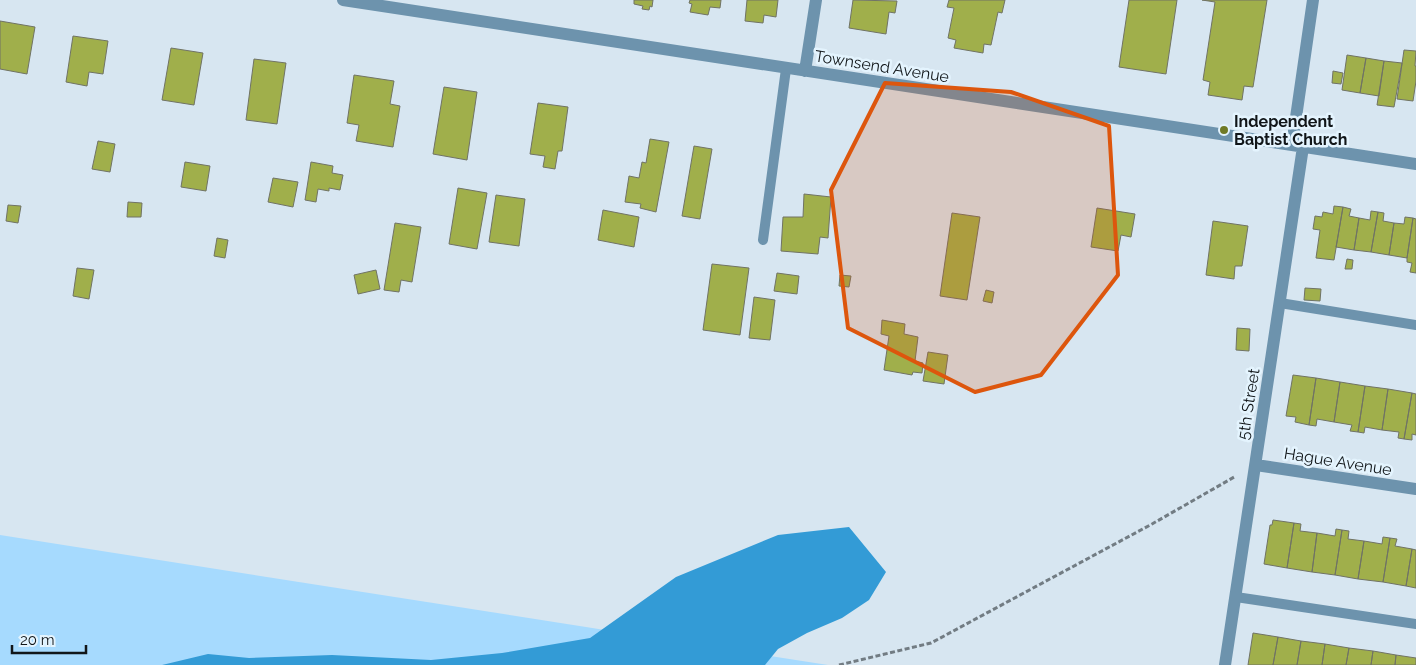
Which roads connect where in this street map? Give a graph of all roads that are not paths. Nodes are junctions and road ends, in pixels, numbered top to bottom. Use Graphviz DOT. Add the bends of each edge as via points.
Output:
graph roads {
  1 [pos="343,0"];
  2 [pos="816,0"];
  3 [pos="1313,0"];
  4 [pos="786,69"];
  5 [pos="805,71"];
  6 [pos="1298,146"];
  7 [pos="1416,164"];
  8 [pos="763,240"];
  9 [pos="1280,303"];
  10 [pos="1416,325"];
  11 [pos="1256,464"];
  12 [pos="1416,489"];
  13 [pos="1236,597"];
  14 [pos="1416,624"];
  15 [pos="1225,665"];
  1 -- 4 [label="street, Townsend Avenue"];
  2 -- 5 [label="street"];
  3 -- 6 [label="street, 5th Street"];
  4 -- 5 [label="street, Townsend Avenue"];
  4 -- 8 [label="lane"];
  5 -- 6 [label="street, Townsend Avenue"];
  6 -- 7 [label="street, Townsend Avenue"];
  6 -- 9 [label="street, 5th Street"];
  9 -- 10 [label="lane"];
  9 -- 11 [label="street, 5th Street"];
  11 -- 12 [label="street, Hague Avenue"];
  11 -- 13 [label="street, 5th Street"];
  13 -- 14 [label="lane"];
  13 -- 15 [label="street, 5th Street"];
}
